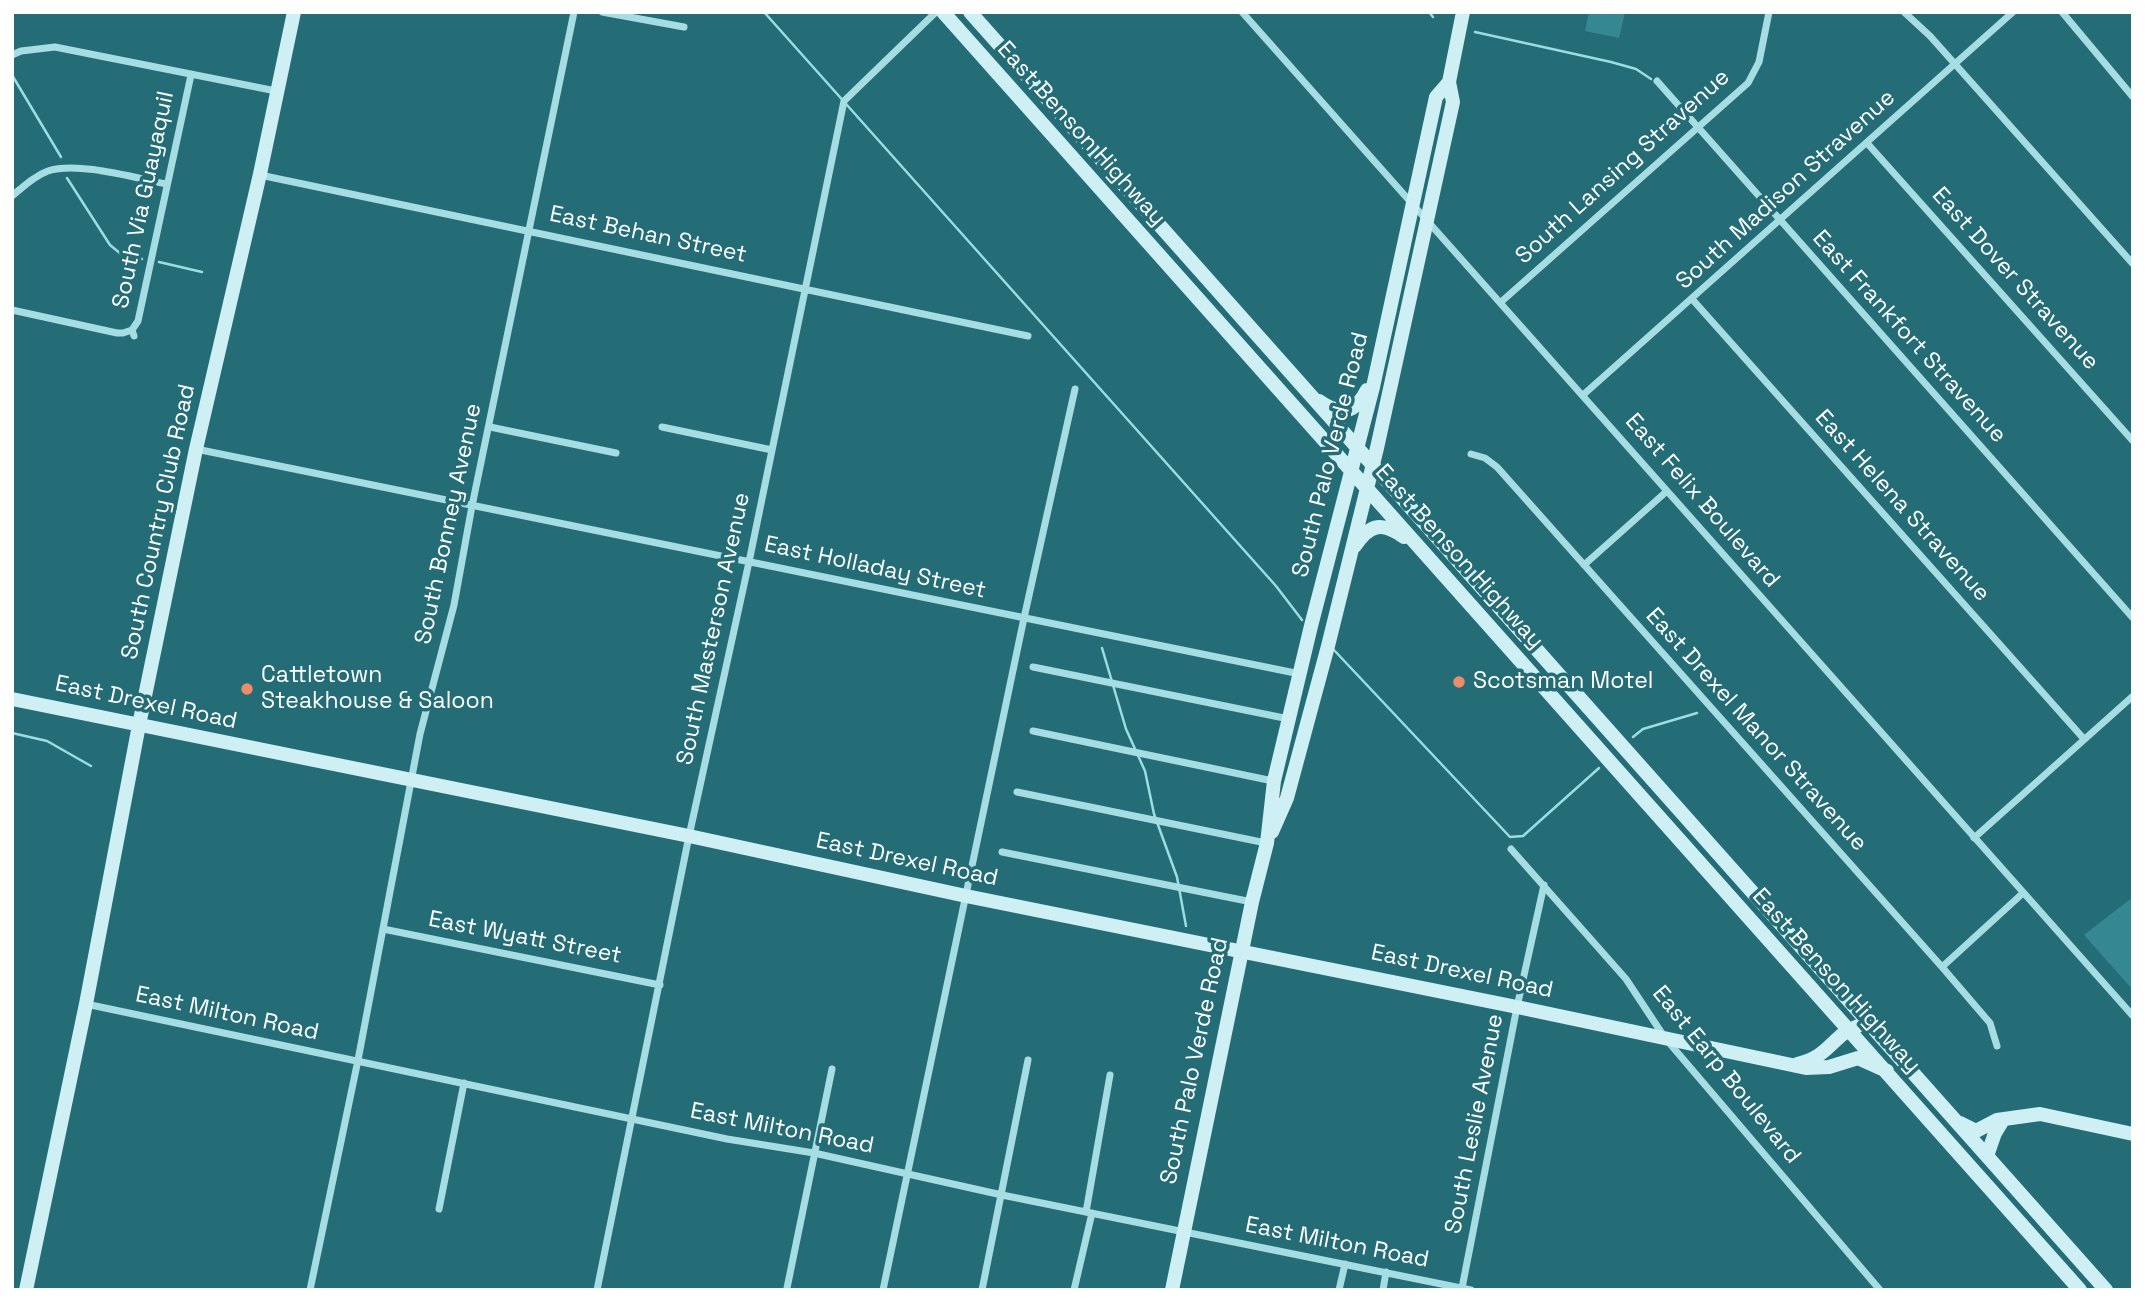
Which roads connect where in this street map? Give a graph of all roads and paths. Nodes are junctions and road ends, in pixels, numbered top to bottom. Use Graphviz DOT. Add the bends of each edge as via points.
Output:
graph roads {
  1 [pos="294,12"];
  2 [pos="574,12"];
  3 [pos="602,12"];
  4 [pos="936,12"];
  5 [pos="943,12"];
  6 [pos="970,12"];
  7 [pos="1242,12"];
  8 [pos="1463,12"];
  9 [pos="1769,12"];
  10 [pos="1904,12"];
  11 [pos="2013,12"];
  12 [pos="2062,12"];
  13 [pos="684,27"];
  14 [pos="12,55"];
  15 [pos="1955,65"];
  16 [pos="191,75"];
  17 [pos="1657,81"];
  18 [pos="1449,82"];
  19 [pos="276,91"];
  20 [pos="2133,97"];
  21 [pos="1697,129"];
  22 [pos="1867,143"];
  23 [pos="260,174"];
  24 [pos="167,184"];
  25 [pos="1129,193"];
  26 [pos="12,196"];
  27 [pos="1414,203"];
  28 [pos="1116,208"];
  29 [pos="1428,219"];
  30 [pos="1779,220"];
  31 [pos="528,230"];
  32 [pos="2133,264"];
  33 [pos="806,288"];
  34 [pos="1692,299"];
  35 [pos="1501,302"];
  36 [pos="12,310"];
  37 [pos="1028,336"];
  38 [pos="1376,374"];
  39 [pos="1075,389"];
  40 [pos="1308,394"];
  41 [pos="1583,395"];
  42 [pos="490,427"];
  43 [pos="662,427"];
  44 [pos="2133,441"];
  45 [pos="196,449"];
  46 [pos="1358,449"];
  47 [pos="772,450"];
  48 [pos="616,453"];
  49 [pos="1471,454"];
  50 [pos="1372,465"];
  51 [pos="1351,471"];
  52 [pos="1366,488"];
  53 [pos="1667,491"];
  54 [pos="472,506"];
  55 [pos="1350,553"];
  56 [pos="1425,553"];
  57 [pos="749,562"];
  58 [pos="1584,565"];
  59 [pos="1024,618"];
  60 [pos="2133,618"];
  61 [pos="1033,667"];
  62 [pos="1300,674"];
  63 [pos="2133,696"];
  64 [pos="12,699"];
  65 [pos="1289,719"];
  66 [pos="139,725"];
  67 [pos="1033,731"];
  68 [pos="2084,739"];
  69 [pos="412,781"];
  70 [pos="1274,781"];
  71 [pos="1017,792"];
  72 [pos="689,836"];
  73 [pos="1974,838"];
  74 [pos="1267,843"];
  75 [pos="1511,849"];
  76 [pos="1003,852"];
  77 [pos="1544,885"];
  78 [pos="2023,893"];
  79 [pos="966,896"];
  80 [pos="1252,902"];
  81 [pos="383,929"];
  82 [pos="1242,950"];
  83 [pos="1942,967"];
  84 [pos="660,985"];
  85 [pos="86,1004"];
  86 [pos="1517,1007"];
  87 [pos="2133,1016"];
  88 [pos="1868,1023"];
  89 [pos="1849,1029"];
  90 [pos="1665,1038"];
  91 [pos="1997,1046"];
  92 [pos="358,1060"];
  93 [pos="1028,1060"];
  94 [pos="1792,1065"];
  95 [pos="832,1069"];
  96 [pos="1887,1071"];
  97 [pos="1110,1075"];
  98 [pos="464,1083"];
  99 [pos="632,1118"];
  100 [pos="2003,1120"];
  101 [pos="1956,1121"];
  102 [pos="2133,1133"];
  103 [pos="814,1153"];
  104 [pos="1987,1156"];
  105 [pos="907,1173"];
  106 [pos="1002,1195"];
  107 [pos="439,1209"];
  108 [pos="1089,1212"];
  109 [pos="1183,1232"];
  110 [pos="1345,1264"];
  111 [pos="1386,1272"];
  112 [pos="1443,1287"];
  113 [pos="28,1289"];
  114 [pos="787,1289"];
  115 [pos="1467,1289"];
  116 [pos="310,1290"];
  117 [pos="597,1290"];
  118 [pos="883,1290"];
  119 [pos="982,1290"];
  120 [pos="1074,1290"];
  121 [pos="1172,1290"];
  122 [pos="1339,1290"];
  123 [pos="1382,1290"];
  124 [pos="1880,1290"];
  125 [pos="2080,1290"];
  126 [pos="2106,1290"];
  1 -- 19 [label="main road, South Country Club Road"];
  2 -- 31 [label="street, South Bonney Avenue"];
  3 -- 13 [label="street"];
  4 -- 33 [label="street, South Masterson Avenue" via="845,101"];
  5 -- 28 [label="main road, East Benson Highway"];
  6 -- 25 [label="main road, East Benson Highway"];
  7 -- 27 [label="street, East Felix Boulevard"];
  8 -- 18 [label="main road, South Palo Verde Road"];
  9 -- 21 [label="street, South Lansing Stravenue" via="1759,62 1748,83"];
  10 -- 15 [label="street"];
  11 -- 15 [label="street, South Madison Stravenue"];
  12 -- 20 [label="street"];
  14 -- 16 [label="street" via="55,47"];
  15 -- 22 [label="street, South Madison Stravenue"];
  15 -- 32 [label="street"];
  16 -- 19 [label="street"];
  16 -- 24 [label="street, South Via Guayaquil"];
  17 -- 21 [label="street, East Frankfort Stravenue"];
  18 -- 27 [label="main road, South Palo Verde Road" via="1436,97"];
  18 -- 29 [label="main road, South Palo Verde Road" via="1453,102"];
  19 -- 23 [label="main road, South Country Club Road"];
  21 -- 30 [label="street, East Frankfort Stravenue"];
  21 -- 35 [label="street, South Lansing Stravenue"];
  22 -- 30 [label="street, South Madison Stravenue"];
  22 -- 44 [label="street, East Dover Stravenue"];
  23 -- 31 [label="street, East Behan Street"];
  23 -- 45 [label="main road, South Country Club Road"];
  24 -- 26 [label="street" via="79,167 62,168 35,177"];
  24 -- 36 [label="street, South Via Guayaquil" via="133,333"];
  25 -- 28 [label="main road"];
  25 -- 40 [label="main road, East Benson Highway"];
  27 -- 29 [label="street, East Felix Boulevard"];
  27 -- 38 [label="main road, South Palo Verde Road"];
  28 -- 51 [label="main road, East Benson Highway"];
  29 -- 35 [label="street, East Felix Boulevard"];
  29 -- 50 [label="main road, South Palo Verde Road"];
  30 -- 34 [label="street, South Madison Stravenue"];
  30 -- 60 [label="street, East Frankfort Stravenue"];
  31 -- 33 [label="street, East Behan Street"];
  31 -- 42 [label="street, South Bonney Avenue"];
  33 -- 37 [label="street, East Behan Street"];
  33 -- 47 [label="street, South Masterson Avenue"];
  34 -- 41 [label="street, South Madison Stravenue"];
  34 -- 68 [label="street, East Helena Stravenue"];
  35 -- 41 [label="street, East Felix Boulevard"];
  38 -- 40 [label="main road" via="1360,405 1348,410 1327,406"];
  38 -- 46 [label="main road, South Palo Verde Road"];
  39 -- 59 [label="street"];
  40 -- 46 [label="main road, East Benson Highway"];
  41 -- 53 [label="street, East Felix Boulevard"];
  42 -- 48 [label="street"];
  42 -- 54 [label="street, South Bonney Avenue"];
  43 -- 47 [label="street"];
  45 -- 54 [label="street, East Holladay Street"];
  45 -- 66 [label="main road, South Country Club Road"];
  46 -- 50 [label="main road, East Benson Highway"];
  46 -- 51 [label="main road, South Palo Verde Road"];
  47 -- 57 [label="street, South Masterson Avenue"];
  49 -- 58 [label="street, East Drexel Manor Stravenue" via="1497,467"];
  50 -- 52 [label="main road, South Palo Verde Road"];
  50 -- 88 [label="main road, East Benson Highway"];
  51 -- 52 [label="main road, East Benson Highway"];
  51 -- 62 [label="main road, South Palo Verde Road"];
  52 -- 55 [label="main road, South Palo Verde Road"];
  52 -- 56 [label="main road, East Benson Highway"];
  53 -- 58 [label="street"];
  53 -- 73 [label="street, East Felix Boulevard"];
  54 -- 57 [label="street, East Holladay Street"];
  54 -- 69 [label="street, South Bonney Avenue"];
  55 -- 56 [label="main road" via="1361,536 1382,526 1392,528"];
  55 -- 74 [label="main road, South Palo Verde Road" via="1287,798"];
  56 -- 89 [label="main road, East Benson Highway"];
  57 -- 59 [label="street, East Holladay Street"];
  57 -- 72 [label="street, South Masterson Avenue"];
  58 -- 83 [label="street, East Drexel Manor Stravenue"];
  59 -- 62 [label="street, East Holladay Street"];
  59 -- 79 [label="street"];
  61 -- 65 [label="street"];
  62 -- 65 [label="main road, South Palo Verde Road"];
  63 -- 68 [label="street"];
  64 -- 66 [label="main road, East Drexel Road"];
  65 -- 70 [label="main road, South Palo Verde Road"];
  66 -- 69 [label="main road, East Drexel Road"];
  66 -- 85 [label="main road, South Country Club Road"];
  67 -- 70 [label="street"];
  68 -- 73 [label="street"];
  69 -- 72 [label="main road, East Drexel Road"];
  69 -- 81 [label="street, South Bonney Avenue"];
  70 -- 74 [label="main road, South Palo Verde Road"];
  71 -- 74 [label="street"];
  72 -- 79 [label="main road, East Drexel Road"];
  72 -- 84 [label="street, South Masterson Avenue"];
  73 -- 78 [label="street, East Felix Boulevard"];
  74 -- 80 [label="main road, South Palo Verde Road"];
  75 -- 77 [label="street, East Earp Boulevard"];
  76 -- 80 [label="street"];
  77 -- 86 [label="street, South Leslie Avenue"];
  77 -- 90 [label="street, East Earp Boulevard" via="1626,979"];
  78 -- 83 [label="street"];
  78 -- 87 [label="street, East Felix Boulevard"];
  79 -- 82 [label="main road, East Drexel Road"];
  79 -- 105 [label="street"];
  80 -- 82 [label="main road, South Palo Verde Road"];
  81 -- 84 [label="street, East Wyatt Street"];
  81 -- 92 [label="street, South Bonney Avenue"];
  82 -- 86 [label="main road, East Drexel Road"];
  82 -- 109 [label="main road, South Palo Verde Road"];
  83 -- 91 [label="street, East Drexel Manor Stravenue" via="1990,1023"];
  84 -- 99 [label="street, South Masterson Avenue"];
  85 -- 92 [label="street, East Milton Road"];
  85 -- 113 [label="main road, South Country Club Road"];
  86 -- 90 [label="main road, East Drexel Road"];
  86 -- 115 [label="street, South Leslie Avenue"];
  88 -- 89 [label="main road"];
  88 -- 101 [label="main road, East Benson Highway"];
  89 -- 94 [label="main road" via="1818,1057"];
  89 -- 96 [label="main road, East Benson Highway"];
  90 -- 94 [label="main road, East Drexel Road"];
  90 -- 124 [label="street, East Earp Boulevard"];
  92 -- 98 [label="street, East Milton Road"];
  92 -- 116 [label="street, South Bonney Avenue"];
  93 -- 106 [label="street"];
  94 -- 96 [label="main road, East Drexel Road" via="1819,1068 1858,1058"];
  95 -- 103 [label="street"];
  96 -- 125 [label="main road, East Benson Highway"];
  97 -- 108 [label="street"];
  98 -- 99 [label="street, East Milton Road"];
  98 -- 107 [label="street"];
  99 -- 103 [label="street, East Milton Road"];
  99 -- 117 [label="street, South Masterson Avenue"];
  100 -- 101 [label="main road" via="1976,1131"];
  100 -- 102 [label="main road" via="2040,1114"];
  100 -- 104 [label="main road"];
  101 -- 104 [label="main road, East Benson Highway"];
  103 -- 105 [label="street, East Milton Road"];
  103 -- 114 [label="street"];
  104 -- 126 [label="main road, East Benson Highway"];
  105 -- 106 [label="street, East Milton Road"];
  105 -- 118 [label="street"];
  106 -- 108 [label="street, East Milton Road"];
  106 -- 119 [label="street"];
  108 -- 109 [label="street, East Milton Road"];
  108 -- 120 [label="street"];
  109 -- 110 [label="street, East Milton Road"];
  109 -- 121 [label="main road, South Palo Verde Road"];
  110 -- 111 [label="street, East Milton Road"];
  110 -- 122 [label="street"];
  111 -- 112 [label="street, East Milton Road"];
  111 -- 123 [label="street"];
  112 -- 115 [label="street, East Milton Road"];
}
